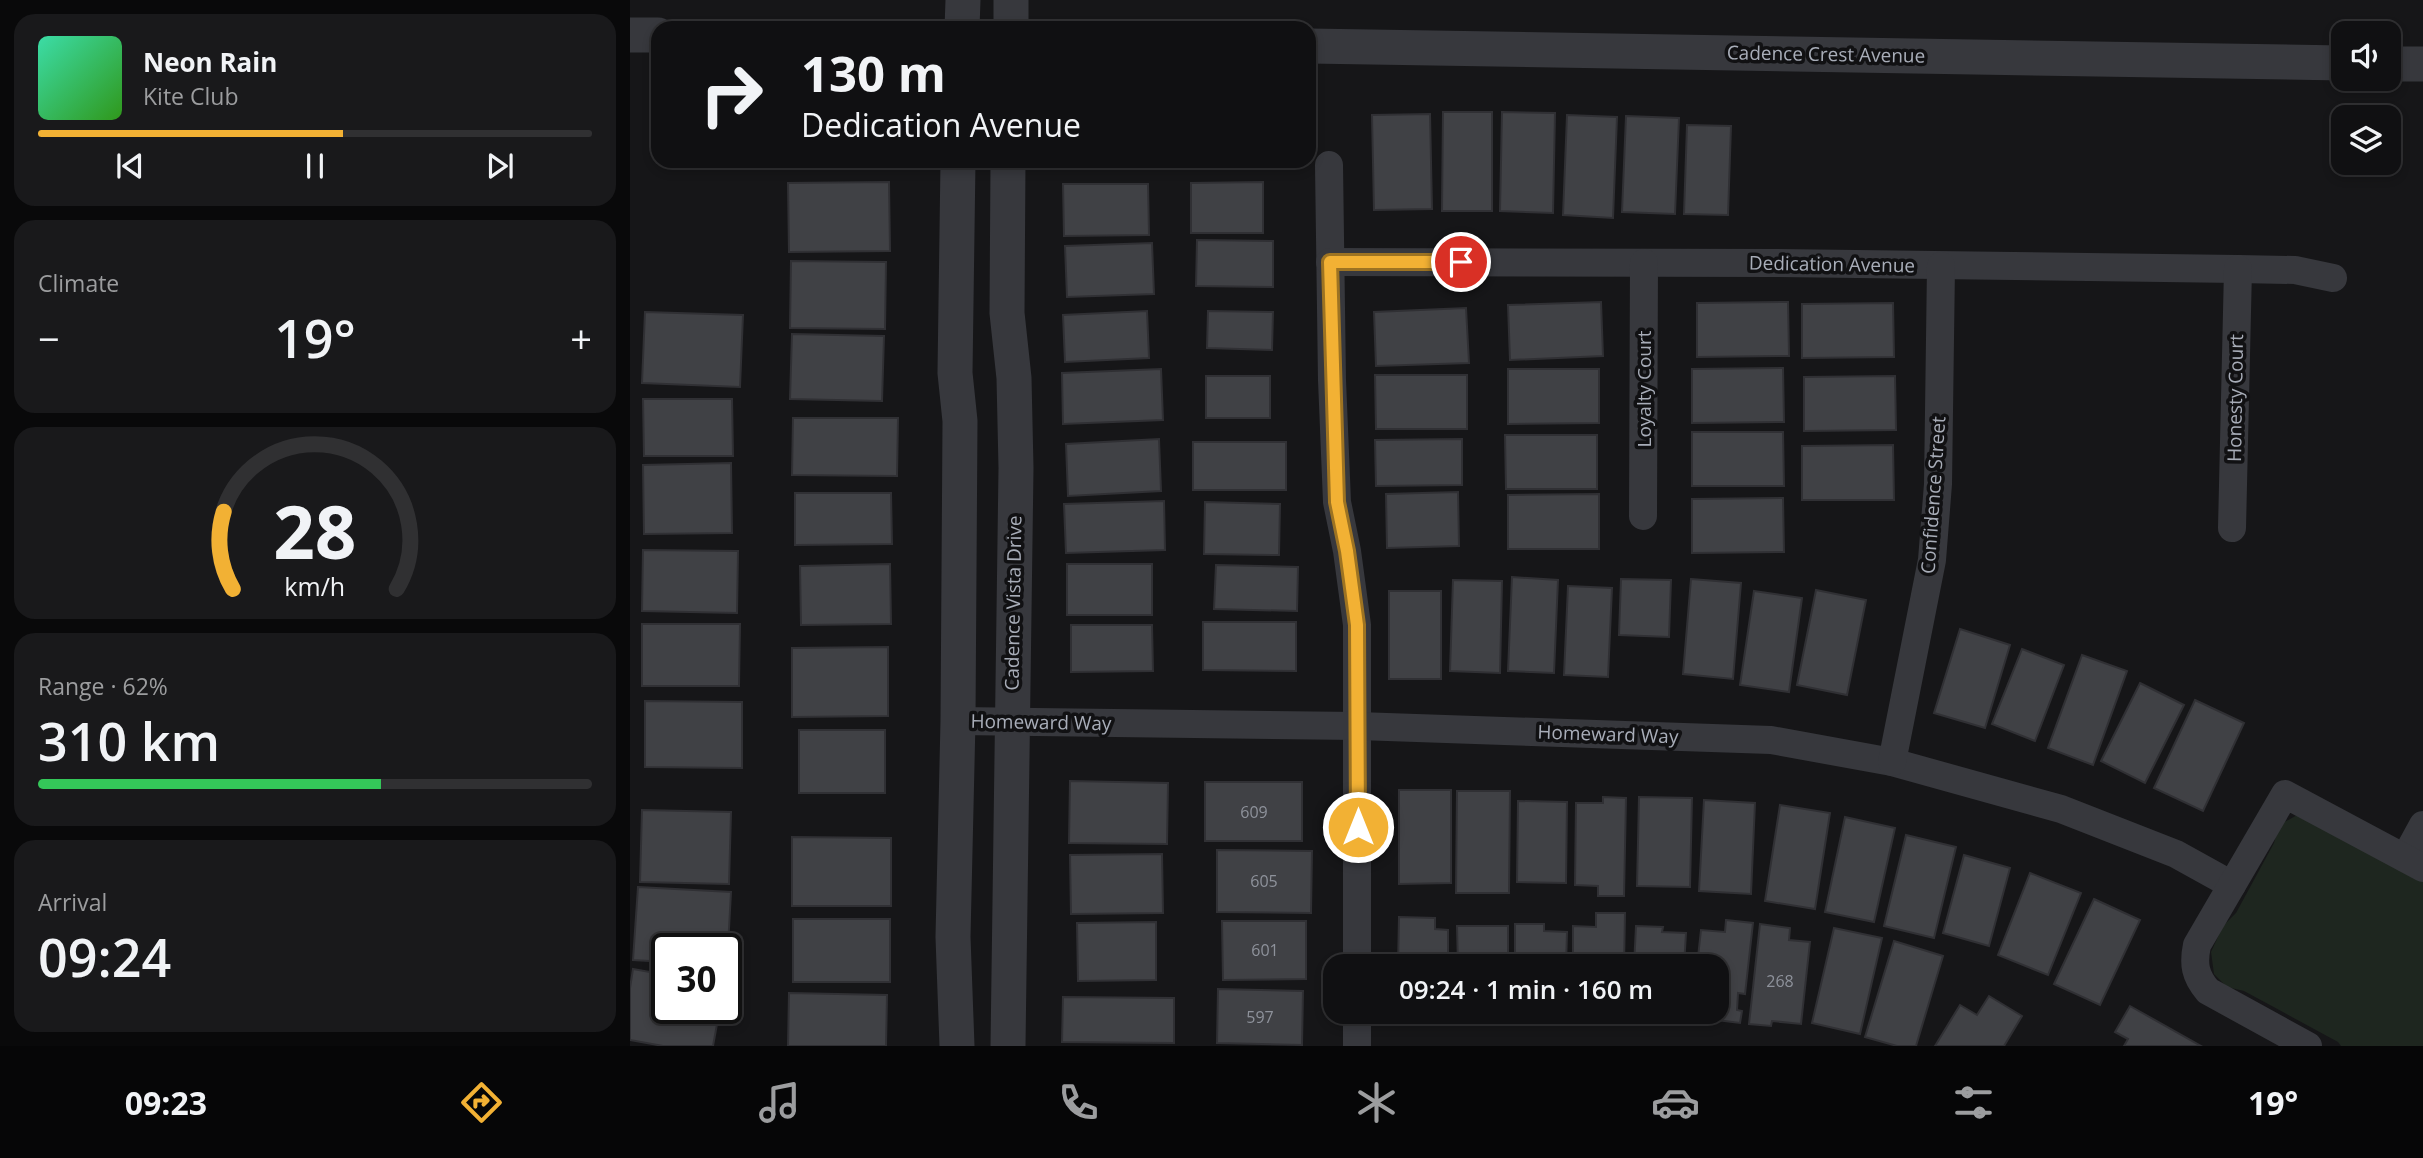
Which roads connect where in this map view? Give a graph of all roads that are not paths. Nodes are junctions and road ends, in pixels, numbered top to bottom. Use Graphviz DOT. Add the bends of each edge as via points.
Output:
graph roads {
  1 [pos="963,0"];
  2 [pos="1011,0"];
  3 [pos="962,21"];
  4 [pos="1011,21"];
  5 [pos="630,35"];
  6 [pos="651,35"];
  7 [pos="1316,46"];
  8 [pos="2331,63"];
  9 [pos="2401,64"];
  10 [pos="2423,64"];
  11 [pos="1329,165"];
  12 [pos="958,168"];
  13 [pos="1008,168"];
  14 [pos="1330,262"];
  15 [pos="1644,263"];
  16 [pos="1941,266"];
  17 [pos="2238,269"];
  18 [pos="2333,278"];
  19 [pos="1643,516"];
  20 [pos="2232,528"];
  21 [pos="958,721"];
  22 [pos="1012,721"];
  23 [pos="1358,726"];
  24 [pos="1892,762"];
  25 [pos="2423,825"];
  26 [pos="2414,863"];
  27 [pos="2232,885"];
  28 [pos="1357,954"];
  29 [pos="1357,1024"];
  30 [pos="2300,1044"];
  31 [pos="957,1046"];
  32 [pos="1008,1046"];
  33 [pos="1357,1046"];
  1 -- 3 [label="street"];
  2 -- 4 [label="street"];
  5 -- 6 [label="street"];
  7 -- 8 [label="street, Cadence Crest Avenue"];
  9 -- 10 [label="street"];
  11 -- 14 [label="street"];
  12 -- 21 [label="street"];
  13 -- 22 [label="street, Cadence Vista Drive" via="1007,313 1016,468"];
  14 -- 15 [label="street, Dedication Avenue"];
  14 -- 23 [label="street" via="1334,456 1357,625"];
  15 -- 16 [label="street, Dedication Avenue"];
  15 -- 19 [label="street, Loyalty Court"];
  16 -- 17 [label="street, Dedication Avenue"];
  16 -- 24 [label="street, Confidence Street" via="1938,484 1932,560"];
  17 -- 18 [label="street, Dedication Avenue" via="2295,270"];
  17 -- 20 [label="street, Honesty Court"];
  21 -- 22 [label="street, Homeward Way"];
  21 -- 31 [label="street" via="953,937"];
  22 -- 23 [label="street, Homeward Way"];
  22 -- 32 [label="street, Cadence Vista Drive"];
  23 -- 24 [label="street, Homeward Way" via="1770,740"];
  23 -- 28 [label="street"];
  24 -- 27 [label="street, Homeward Way" via="2062,809 2176,854"];
  25 -- 26 [label="street"];
  26 -- 27 [label="street" via="2285,794"];
  27 -- 30 [label="street" via="2197,945 2197,979 2208,991"];
  29 -- 33 [label="street"];
}
